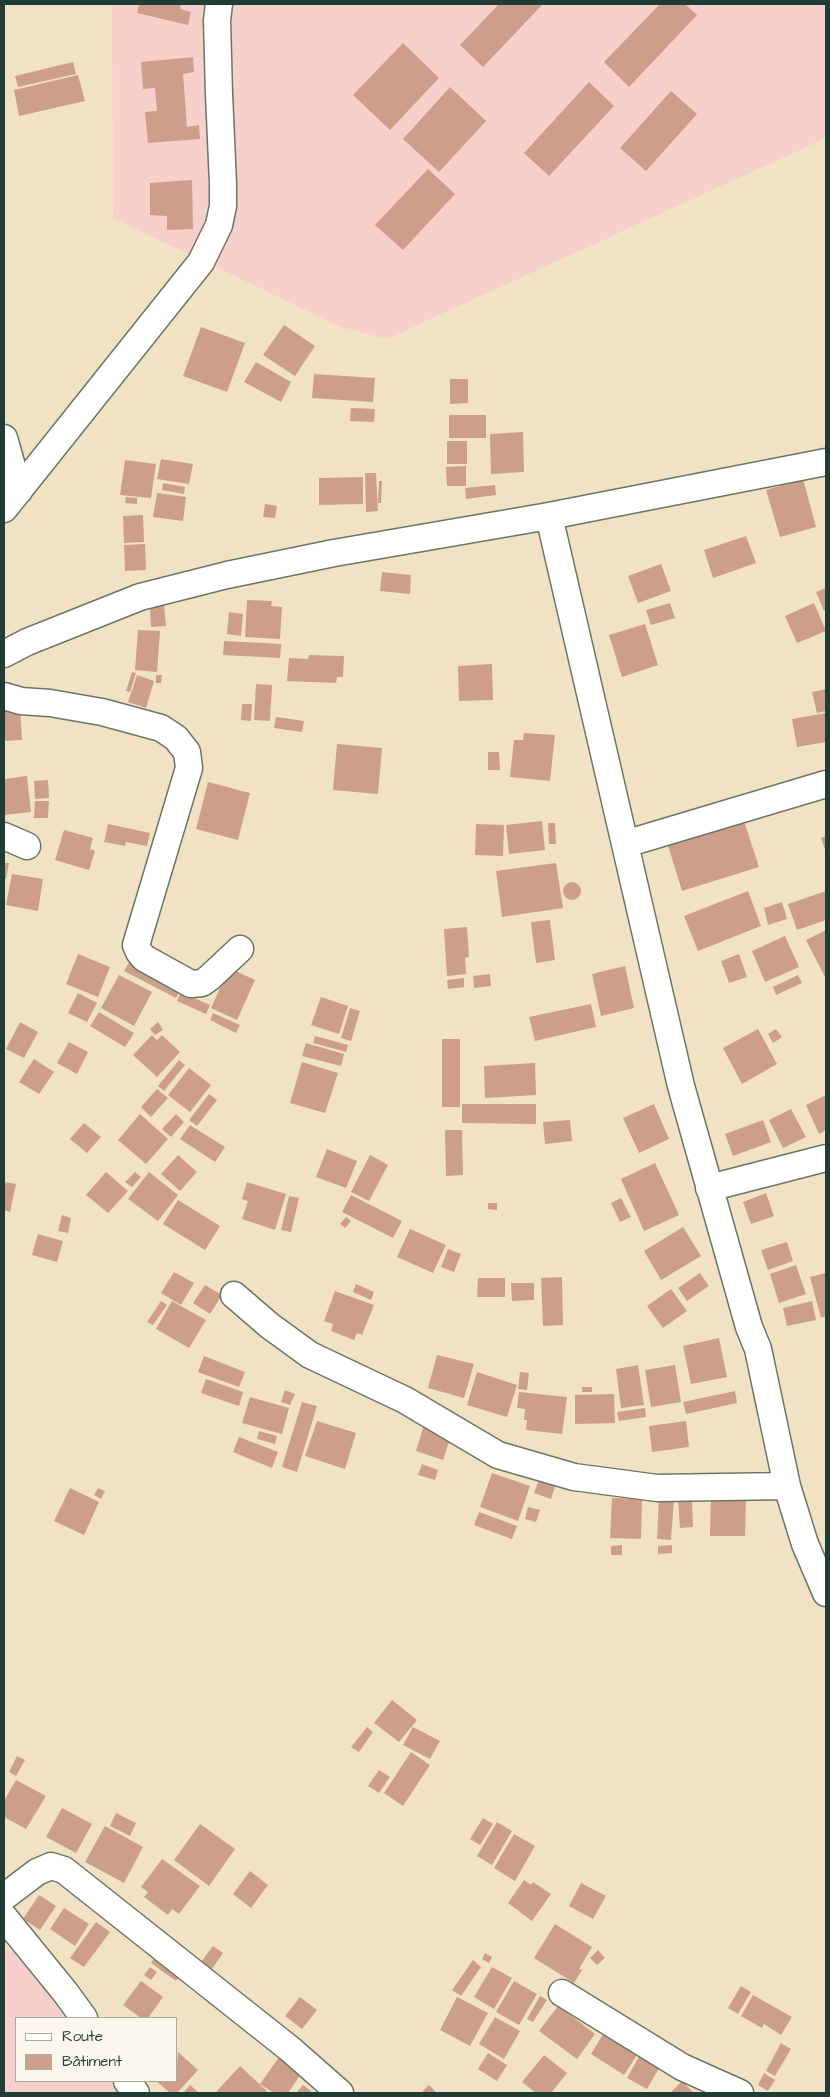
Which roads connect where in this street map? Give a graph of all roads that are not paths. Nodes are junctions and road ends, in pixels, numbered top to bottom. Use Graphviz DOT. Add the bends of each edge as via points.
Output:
graph roads {
  1 [pos="219,4"];
  2 [pos="4,438"];
  3 [pos="826,462"];
  4 [pos="12,500"];
  5 [pos="549,516"];
  6 [pos="4,654"];
  7 [pos="4,696"];
  8 [pos="826,784"];
  9 [pos="625,844"];
  10 [pos="240,949"];
  11 [pos="826,1158"];
  12 [pos="710,1188"];
  13 [pos="234,1296"];
  14 [pos="787,1486"];
  15 [pos="826,1593"];
  16 [pos="4,1897"];
  17 [pos="4,1917"];
  18 [pos="562,1993"];
  19 [pos="83,2017"];
  20 [pos="128,2082"];
  21 [pos="136,2093"];
  22 [pos="340,2093"];
  23 [pos="740,2093"];
  1 -- 4 [label="street" via="218,94 223,191 219,225 201,262"];
  2 -- 4 [label="street"];
  3 -- 5 [label="street"];
  5 -- 6 [label="street" via="343,552 227,575 140,597"];
  5 -- 9 [label="street"];
  7 -- 10 [label="street" via="102,712 161,728 176,738 187,752 189,768 136,945 144,958 191,984 202,983 209,978"];
  8 -- 9 [label="street"];
  9 -- 12 [label="street" via="681,1086"];
  11 -- 12 [label="street"];
  12 -- 14 [label="street" via="758,1349"];
  13 -- 14 [label="street" via="310,1355 405,1400 498,1455 574,1477 657,1488"];
  14 -- 15 [label="street" via="805,1544"];
  16 -- 22 [label="street" via="37,1872 51,1866 64,1870 290,2049"];
  17 -- 19 [label="street"];
  18 -- 23 [label="street" via="682,2068"];
  20 -- 21 [label="street"];
}
